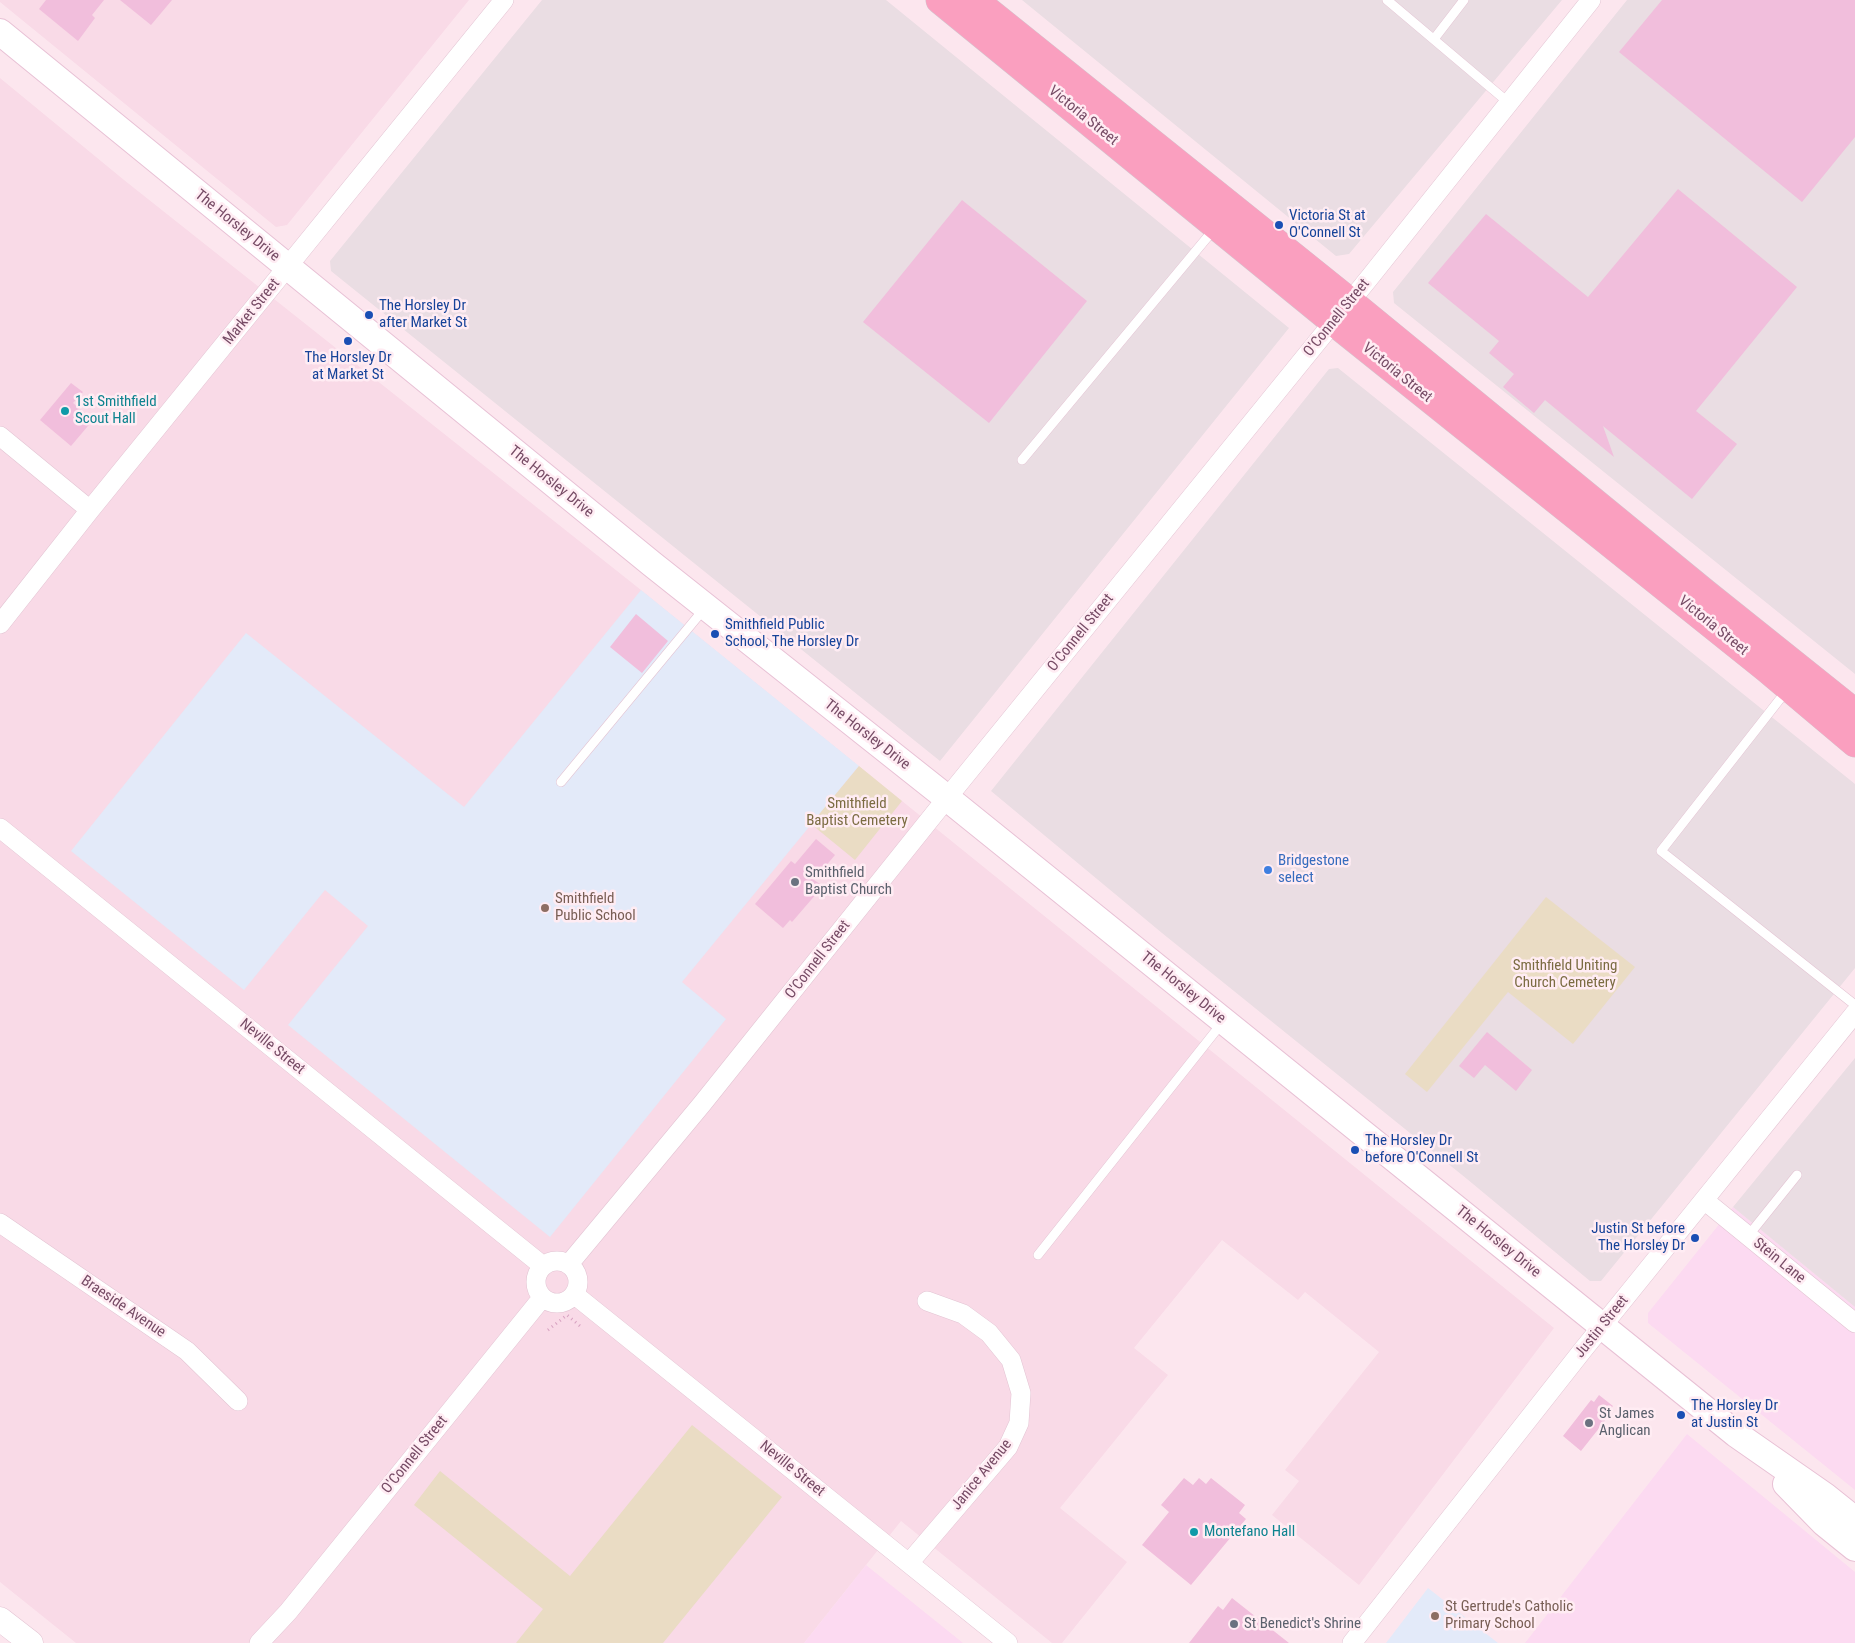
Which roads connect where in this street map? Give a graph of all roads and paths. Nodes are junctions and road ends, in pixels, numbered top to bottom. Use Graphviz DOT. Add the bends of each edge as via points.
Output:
graph roads {
  1 [pos="504,0"];
  2 [pos="940,0"];
  3 [pos="974,0"];
  4 [pos="1387,0"];
  5 [pos="1464,0"];
  6 [pos="1591,0"];
  7 [pos="0,32"];
  8 [pos="1434,39"];
  9 [pos="1510,103"];
  10 [pos="1217,226"];
  11 [pos="287,268"];
  12 [pos="1342,312"];
  13 [pos="0,436"];
  14 [pos="1022,460"];
  15 [pos="90,510"];
  16 [pos="706,607"];
  17 [pos="0,624"];
  18 [pos="1789,688"];
  19 [pos="1855,713"];
  20 [pos="1855,743"];
  21 [pos="562,782"];
  22 [pos="946,798"];
  23 [pos="0,828"];
  24 [pos="1855,1006"];
  25 [pos="1855,1013"];
  26 [pos="1224,1021"];
  27 [pos="1797,1175"];
  28 [pos="1704,1200"];
  29 [pos="0,1223"];
  30 [pos="1748,1236"];
  31 [pos="1038,1255"];
  32 [pos="570,1264"];
  33 [pos="543,1266"];
  34 [pos="575,1295"];
  35 [pos="542,1298"];
  36 [pos="927,1301"];
  37 [pos="1855,1323"];
  38 [pos="1603,1325"];
  39 [pos="580,1326"];
  40 [pos="548,1330"];
  41 [pos="238,1401"];
  42 [pos="1736,1434"];
  43 [pos="1855,1520"];
  44 [pos="1855,1548"];
  45 [pos="909,1563"];
  46 [pos="288,1612"];
  47 [pos="0,1620"];
  48 [pos="30,1643"];
  49 [pos="259,1643"];
  50 [pos="267,1643"];
  51 [pos="1008,1643"];
  52 [pos="1352,1643"];
  1 -- 11 [label="street, Market Street"];
  2 -- 10 [label="main road, Victoria Street"];
  3 -- 12 [label="main road, Victoria Street"];
  4 -- 8 [label="lane"];
  5 -- 8 [label="lane"];
  6 -- 9 [label="street, O'Connell Street"];
  7 -- 11 [label="main road, The Horsley Drive"];
  8 -- 9 [label="lane"];
  9 -- 12 [label="street, O'Connell Street"];
  10 -- 12 [label="main road, Victoria Street"];
  10 -- 14 [label="lane"];
  11 -- 15 [label="street, Market Street"];
  11 -- 16 [label="main road, The Horsley Drive"];
  12 -- 18 [label="main road, Victoria Street"];
  12 -- 19 [label="main road, Victoria Street"];
  12 -- 22 [label="street, O'Connell Street"];
  13 -- 15 [label="street"];
  15 -- 17 [label="street, Market Street"];
  16 -- 21 [label="lane"];
  16 -- 22 [label="main road, The Horsley Drive"];
  18 -- 20 [label="main road, Victoria Street"];
  18 -- 24 [label="lane" via="1661,850"];
  22 -- 26 [label="main road, The Horsley Drive"];
  22 -- 32 [label="street, O'Connell Street"];
  23 -- 33 [label="street, Neville Street"];
  25 -- 28 [label="street, Justin Street"];
  26 -- 31 [label="lane"];
  26 -- 38 [label="main road, The Horsley Drive"];
  27 -- 30 [label="lane"];
  28 -- 30 [label="street, Stein Lane"];
  28 -- 38 [label="street, Justin Street"];
  29 -- 41 [label="street, Braeside Avenue" via="187,1351"];
  30 -- 37 [label="street, Stein Lane"];
  32 -- 33 [label="street" via="553,1261"];
  32 -- 34 [label="street" via="578,1276"];
  33 -- 35 [label="street" via="536,1284"];
  34 -- 35 [label="street" via="561,1304"];
  34 -- 45 [label="street, Neville Street"];
  35 -- 46 [label="street, O'Connell Street"];
  36 -- 45 [label="street, Janice Avenue" via="963,1314 989,1333 1011,1360 1020,1393 1019,1423 1008,1447"];
  38 -- 42 [label="main road, The Horsley Drive"];
  38 -- 52 [label="street, Justin Street"];
  39 -- 40 [label="path" via="566,1315"];
  42 -- 43 [label="main road, The Horsley Drive"];
  42 -- 44 [label="main road, The Horsley Drive" via="1824,1523"];
  45 -- 51 [label="street, Neville Street"];
  46 -- 49 [label="street, O'Connell Street"];
  46 -- 50 [label="street, O'Connell Street"];
  47 -- 48 [label="street"];
}
